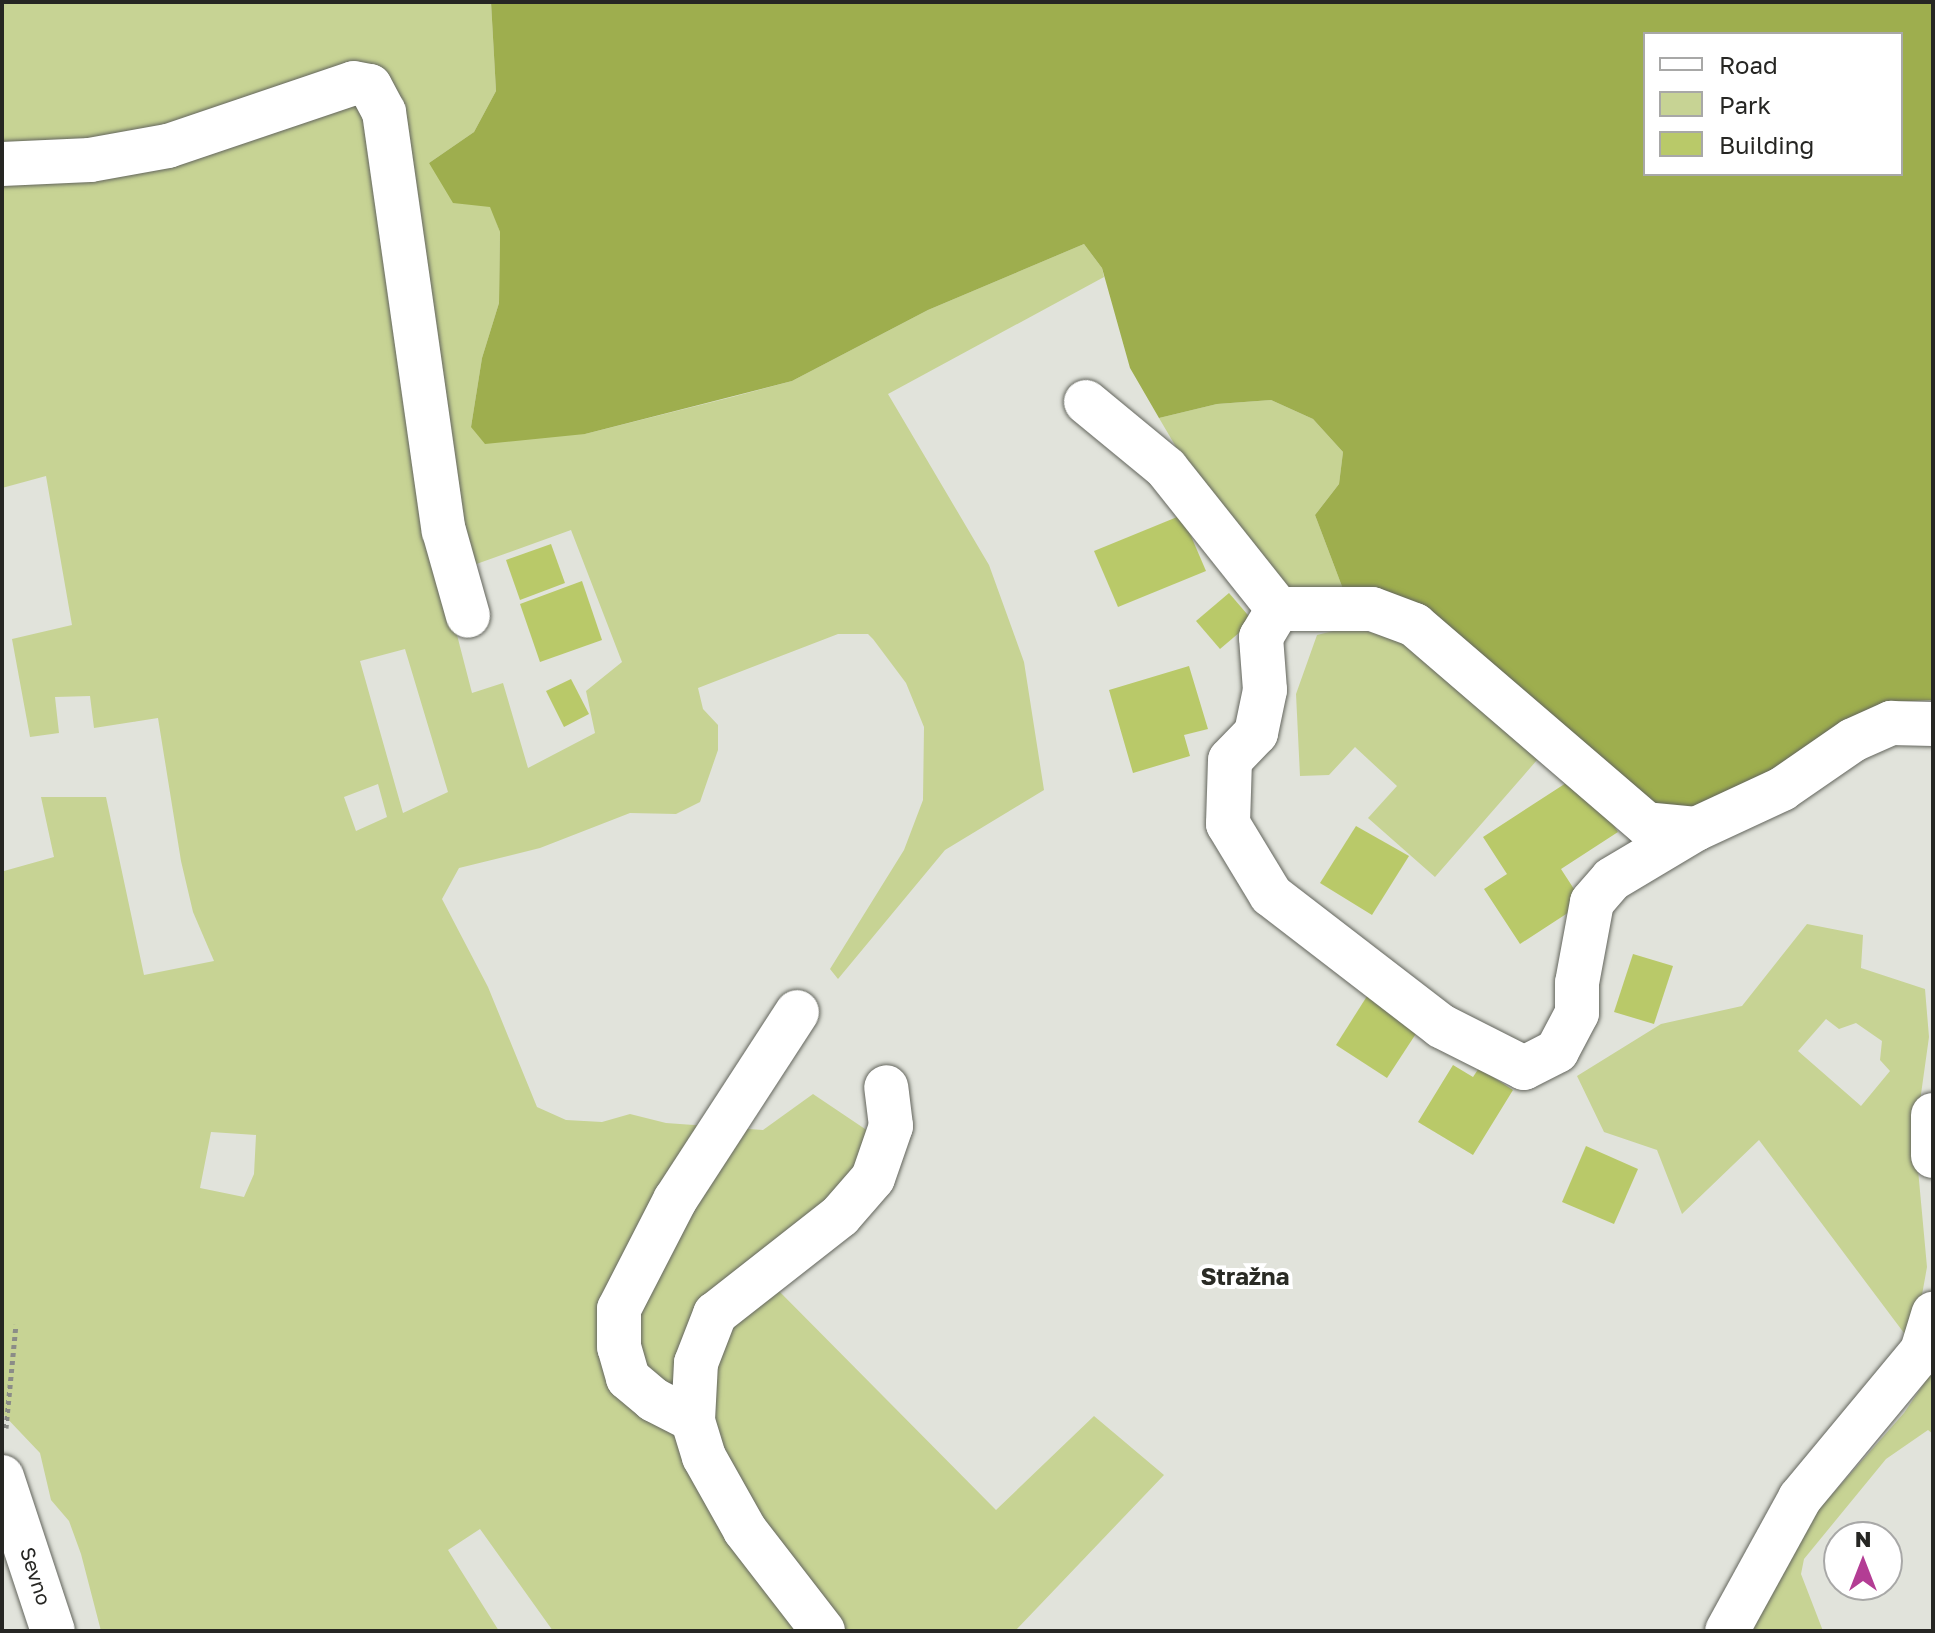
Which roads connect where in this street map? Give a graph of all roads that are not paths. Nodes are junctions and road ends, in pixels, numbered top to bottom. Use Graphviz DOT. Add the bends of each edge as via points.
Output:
graph roads {
  1 [pos="2,164"];
  2 [pos="1086,402"];
  3 [pos="1278,609"];
  4 [pos="468,616"];
  5 [pos="1933,724"];
  6 [pos="1696,829"];
  7 [pos="797,1012"];
  8 [pos="886,1087"];
  9 [pos="1933,1115"];
  10 [pos="1933,1156"];
  11 [pos="1933,1314"];
  12 [pos="693,1420"];
  13 [pos="2,1477"];
  14 [pos="53,1631"];
  15 [pos="823,1631"];
  16 [pos="1727,1631"];
  1 -- 4 [label="street" via="90,160 168,146 354,83 370,86 384,112 444,531"];
  2 -- 3 [label="street" via="1166,468"];
  3 -- 6 [label="street" via="1372,609 1415,625 1646,824"];
  3 -- 6 [label="street" via="1261,637 1265,690 1256,733 1230,760 1228,824 1271,895 1441,1026 1524,1068 1557,1051 1577,1013 1577,983 1592,902 1612,879"];
  5 -- 6 [label="street" via="1891,723 1853,740 1782,789"];
  7 -- 12 [label="street" via="675,1200 619,1309 619,1347 628,1378 654,1400"];
  8 -- 12 [label="street" via="891,1126 873,1178 840,1216 715,1314 696,1363"];
  9 -- 10 [label="street"];
  11 -- 16 [label="street" via="1922,1351 1800,1498"];
  12 -- 15 [label="street" via="704,1457 745,1530"];
  13 -- 14 [label="street, Sevno"];
}
